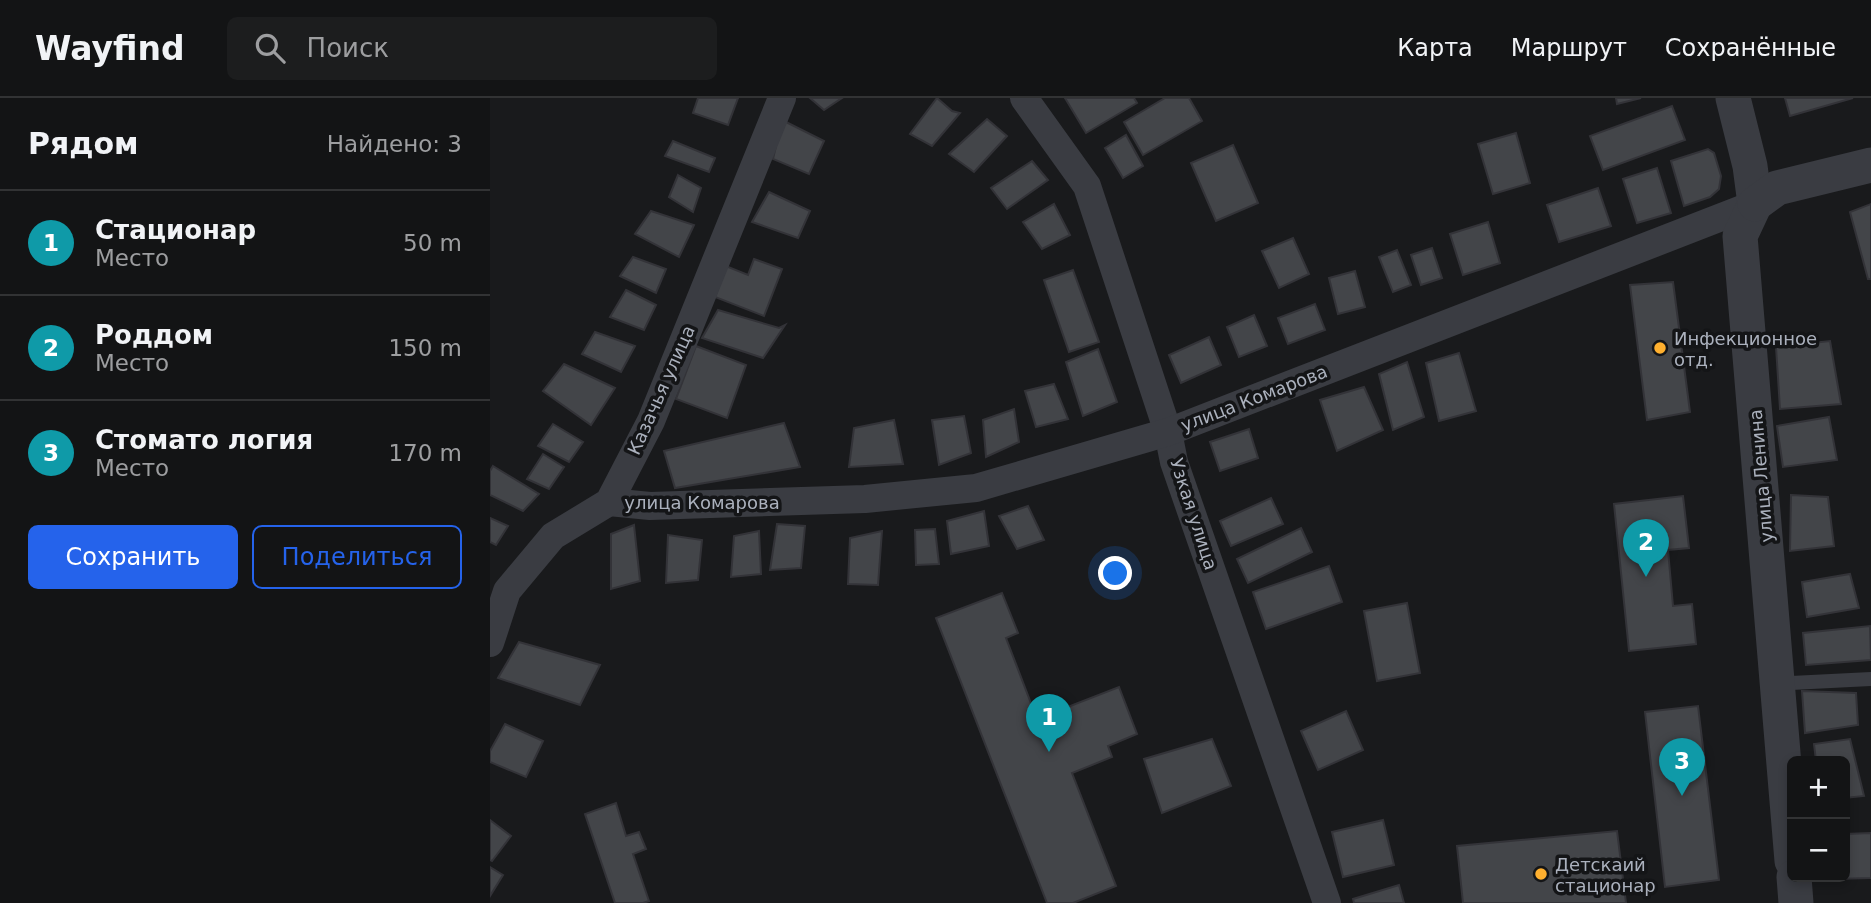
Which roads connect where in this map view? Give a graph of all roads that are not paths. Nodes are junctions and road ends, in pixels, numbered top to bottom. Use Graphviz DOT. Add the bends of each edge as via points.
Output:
graph roads {
  1 [pos="782,98"];
  2 [pos="1024,98"];
  3 [pos="1733,98"];
  4 [pos="1871,166"];
  5 [pos="1755,204"];
  6 [pos="1168,432"];
  7 [pos="609,502"];
  8 [pos="499,588"];
  9 [pos="490,643"];
  10 [pos="1871,679"];
  11 [pos="1779,686"];
  12 [pos="1789,819"];
  13 [pos="1794,882"];
  14 [pos="1327,903"];
  15 [pos="1796,903"];
  1 -- 7 [label="street, Казачья улица" via="651,421"];
  2 -- 6 [label="street, Узкая улица" via="1087,186"];
  3 -- 5 [label="street"];
  4 -- 5 [label="street, улица Комарова" via="1777,188"];
  5 -- 6 [label="street, улица Комарова"];
  5 -- 11 [label="street, улица Ленина" via="1740,236"];
  6 -- 7 [label="street, улица Комарова" via="976,488 838,500 650,506"];
  6 -- 14 [label="street, Узкая улица" via="1174,461"];
  7 -- 8 [label="street" via="553,537"];
  8 -- 9 [label="street"];
  10 -- 11 [label="lane"];
  11 -- 12 [label="street, улица Ленина"];
  13 -- 15 [label="street"];
}
